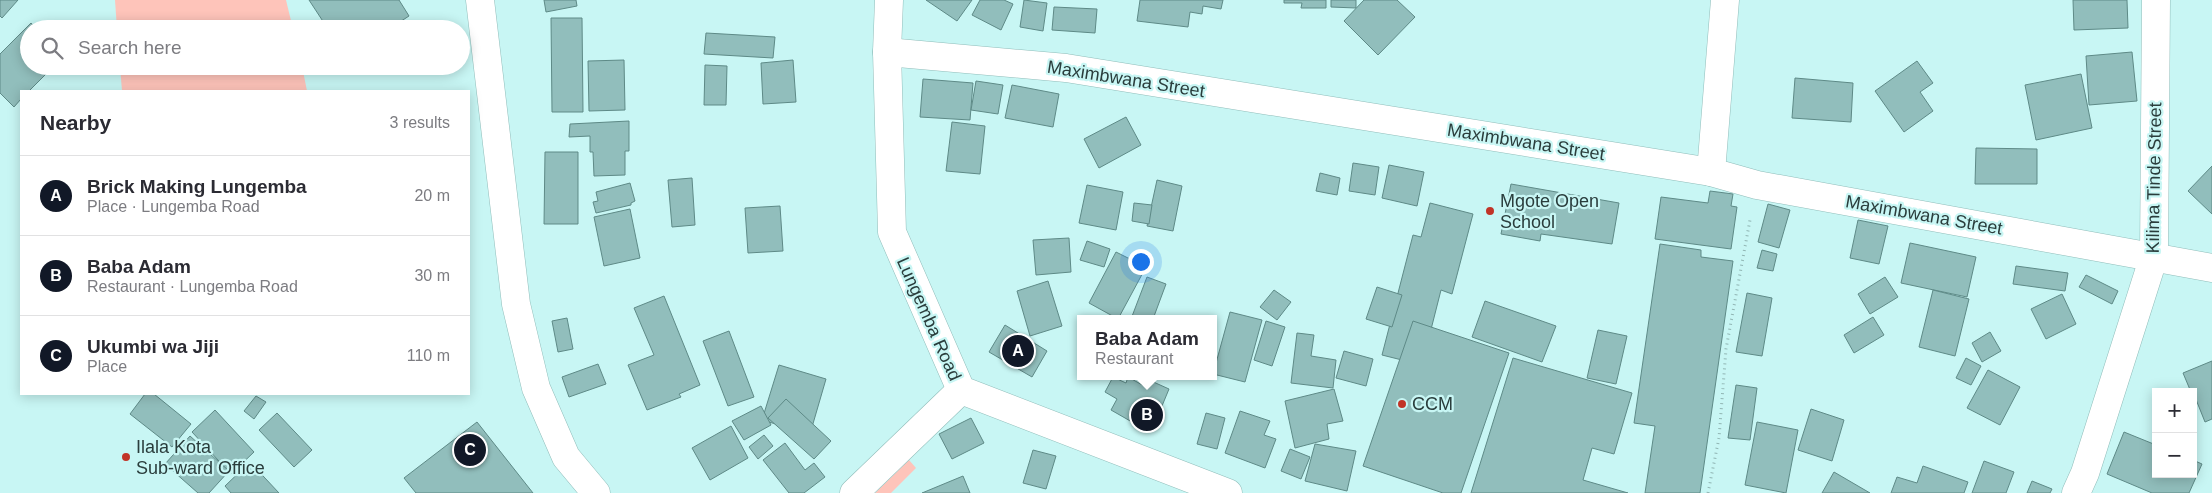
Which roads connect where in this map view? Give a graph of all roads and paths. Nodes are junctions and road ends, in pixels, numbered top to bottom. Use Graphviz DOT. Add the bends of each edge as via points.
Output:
graph roads {
  1 [pos="480,0"];
  2 [pos="889,0"];
  3 [pos="1724,0"];
  4 [pos="2156,0"];
  5 [pos="887,52"];
  6 [pos="1711,172"];
  7 [pos="1757,185"];
  8 [pos="2154,256"];
  9 [pos="2212,268"];
  10 [pos="961,390"];
  11 [pos="596,493"];
  12 [pos="854,493"];
  13 [pos="1228,493"];
  14 [pos="1708,493"];
  15 [pos="2076,493"];
  1 -- 11 [label="street" via="515,294 536,388 566,457"];
  2 -- 5 [label="street"];
  3 -- 6 [label="street"];
  4 -- 8 [label="street, Kilima Tinde Street"];
  5 -- 6 [label="street, Maximbwana Street" via="1066,68"];
  5 -- 10 [label="street, Lungemba Road" via="892,232"];
  6 -- 7 [label="street, Maximbwana Street"];
  7 -- 8 [label="street, Maximbwana Street"];
  7 -- 14 [label="path" via="1726,349 1719,438"];
  8 -- 9 [label="street, Maximbwana Street"];
  8 -- 15 [label="street, Kilima Tinde Street"];
  10 -- 12 [label="street"];
  10 -- 13 [label="street, Lungemba Road"];
}
